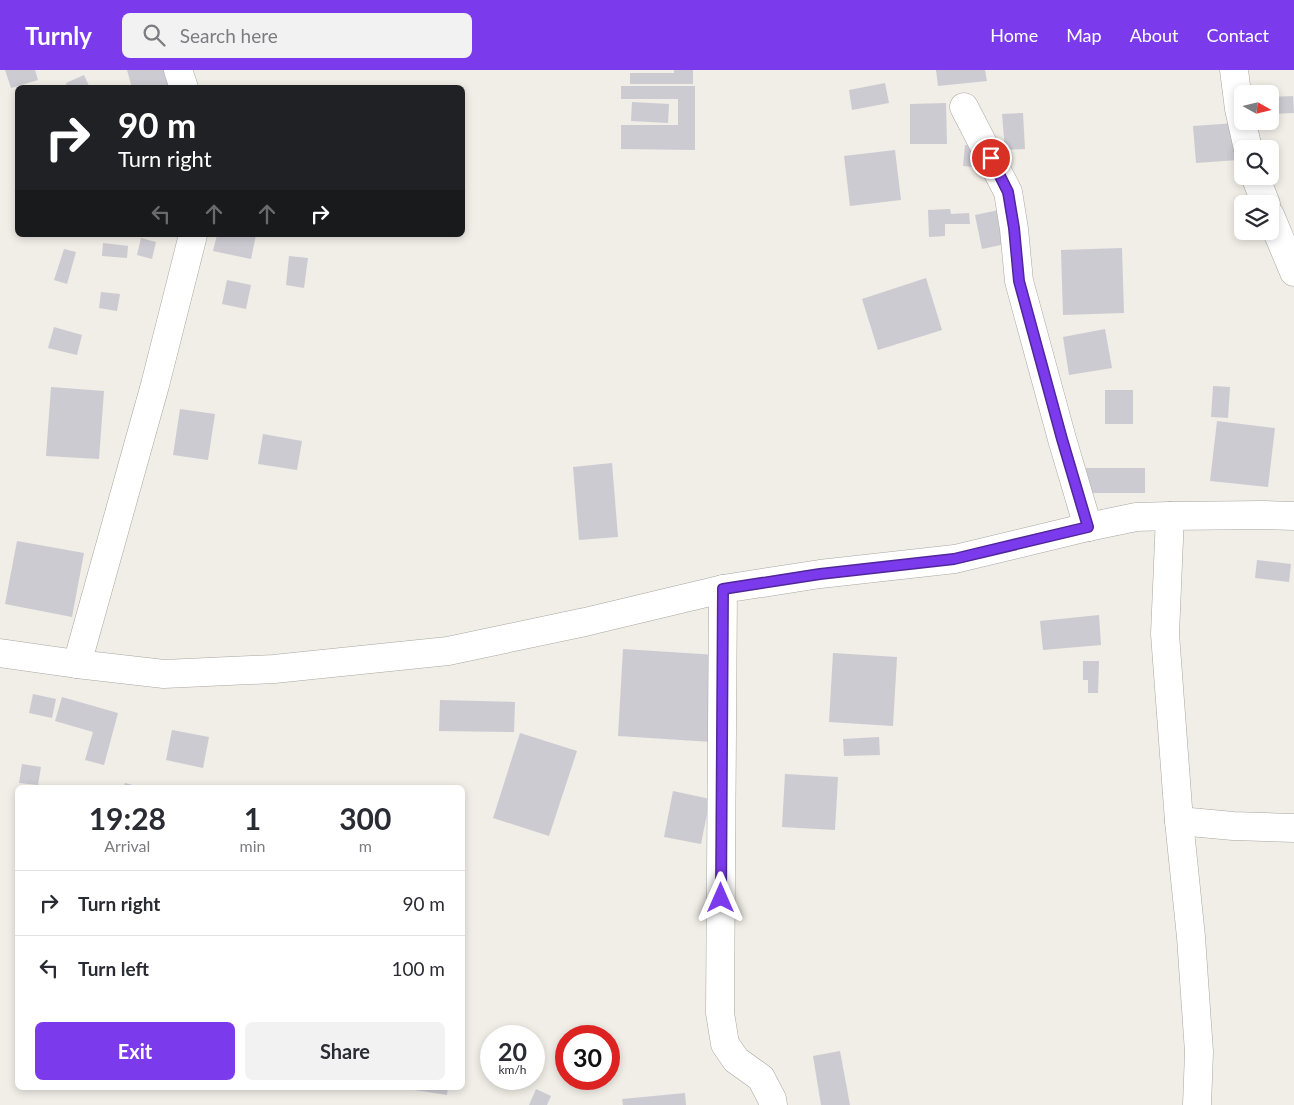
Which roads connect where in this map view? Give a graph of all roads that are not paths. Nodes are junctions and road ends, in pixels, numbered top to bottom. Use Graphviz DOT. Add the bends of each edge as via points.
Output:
graph roads {
  1 [pos="178,70"];
  2 [pos="1234,70"];
  3 [pos="183,85"];
  4 [pos="964,108"];
  5 [pos="1246,140"];
  6 [pos="1279,236"];
  7 [pos="192,237"];
  8 [pos="1294,272"];
  9 [pos="1170,516"];
  10 [pos="1294,516"];
  11 [pos="1088,527"];
  12 [pos="723,589"];
  13 [pos="0,653"];
  14 [pos="77,664"];
  15 [pos="1179,821"];
  16 [pos="1294,828"];
  17 [pos="773,1105"];
  18 [pos="1197,1105"];
  1 -- 3 [label="street"];
  2 -- 5 [label="street"];
  4 -- 11 [label="street" via="1008,192 1019,281"];
  6 -- 8 [label="street"];
  7 -- 14 [label="street"];
  9 -- 10 [label="street"];
  9 -- 11 [label="street" via="1136,517"];
  9 -- 15 [label="street" via="1165,634"];
  11 -- 12 [label="street" via="954,559"];
  12 -- 14 [label="street" via="448,651 274,669 164,674"];
  12 -- 17 [label="street" via="720,1014 724,1044 736,1060 761,1078"];
  13 -- 14 [label="street"];
  15 -- 16 [label="street"];
  15 -- 18 [label="street" via="1199,1052"];
}
